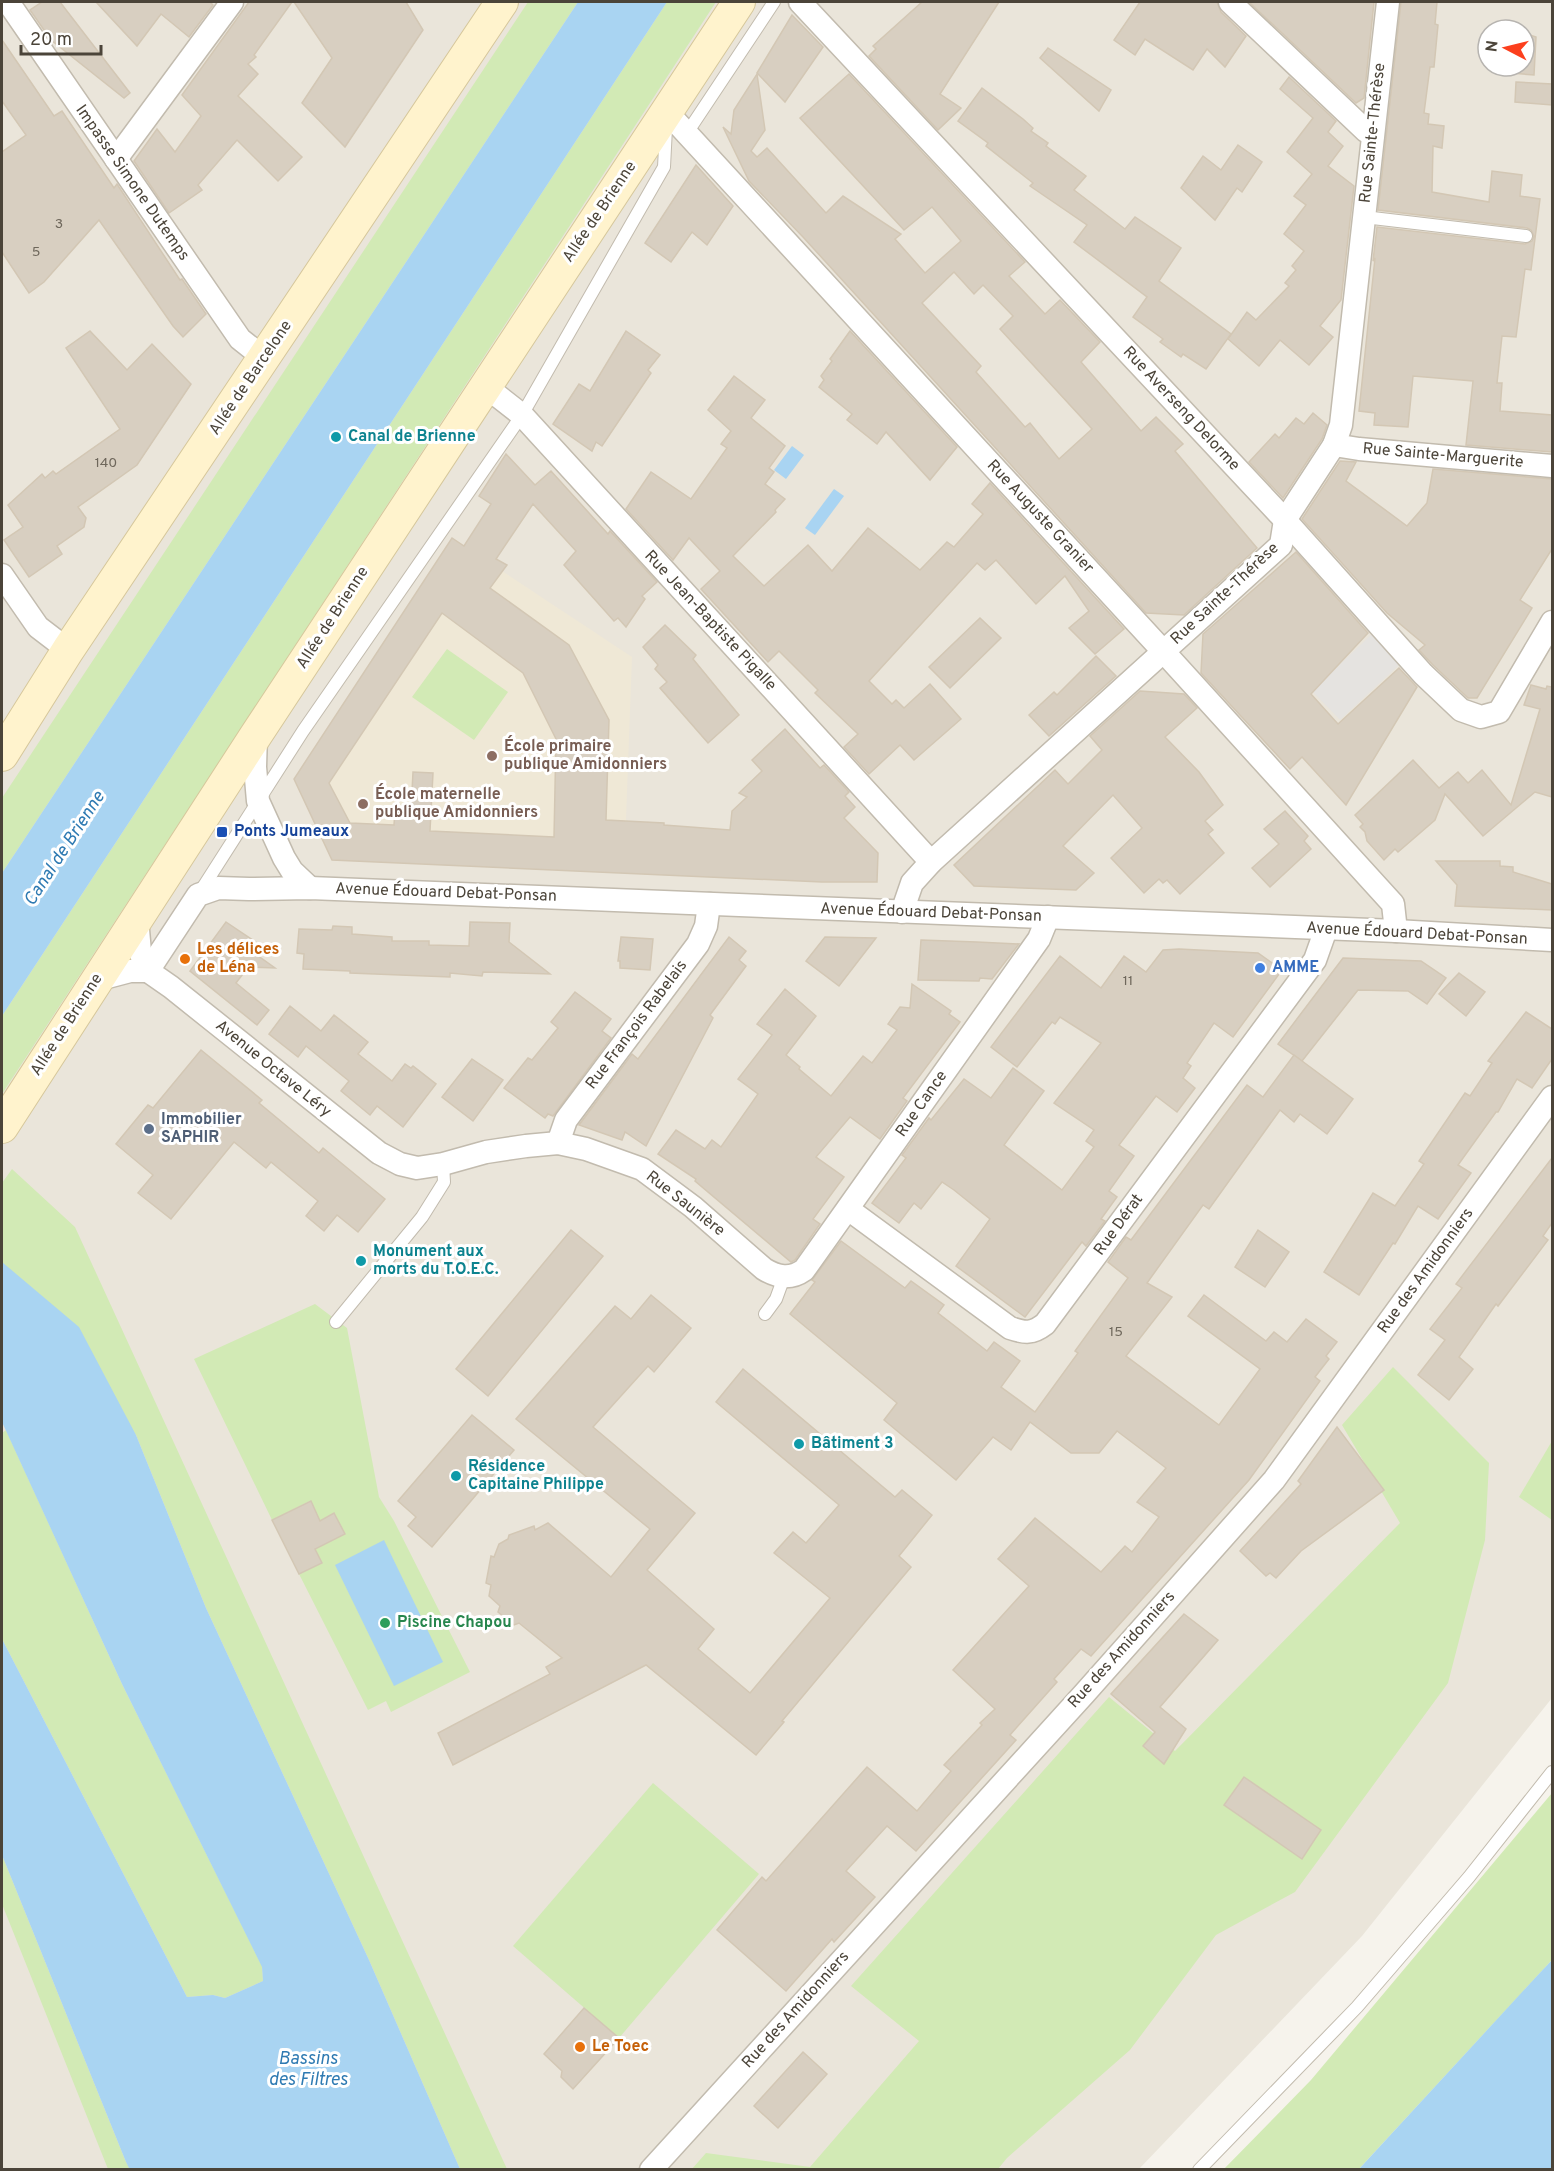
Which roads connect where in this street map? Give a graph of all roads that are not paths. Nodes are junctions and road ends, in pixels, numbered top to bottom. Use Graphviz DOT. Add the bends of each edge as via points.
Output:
graph roads {
  1 [pos="8,2"];
  2 [pos="232,2"];
  3 [pos="502,2"];
  4 [pos="739,2"];
  5 [pos="774,2"];
  6 [pos="800,2"];
  7 [pos="1230,2"];
  8 [pos="1388,2"];
  9 [pos="677,122"];
  10 [pos="1373,135"];
  11 [pos="116,159"];
  12 [pos="1364,217"];
  13 [pos="1526,236"];
  14 [pos="264,358"];
  15 [pos="485,386"];
  16 [pos="522,415"];
  17 [pos="1334,445"];
  18 [pos="1552,466"];
  19 [pos="1285,520"];
  20 [pos="2,575"];
  21 [pos="1552,622"];
  22 [pos="68,650"];
  23 [pos="1163,651"];
  24 [pos="256,735"];
  25 [pos="2,755"];
  26 [pos="258,801"];
  27 [pos="931,862"];
  28 [pos="310,888"];
  29 [pos="198,895"];
  30 [pos="709,904"];
  31 [pos="902,912"];
  32 [pos="1048,918"];
  33 [pos="137,919"];
  34 [pos="1326,929"];
  35 [pos="1396,931"];
  36 [pos="1552,940"];
  37 [pos="148,971"];
  38 [pos="96,980"];
  39 [pos="1552,1097"];
  40 [pos="2,1127"];
  41 [pos="558,1143"];
  42 [pos="400,1164"];
  43 [pos="443,1164"];
  44 [pos="848,1209"];
  45 [pos="784,1277"];
  46 [pos="765,1314"];
  47 [pos="336,1323"];
  48 [pos="1552,1772"];
  49 [pos="651,2169"];
  50 [pos="1199,2169"];
  1 -- 11 [label="street, Impasse Simone Dutemps"];
  2 -- 11 [label="street"];
  3 -- 14 [label="main road, Allée de Barcelone"];
  4 -- 9 [label="main road, Allée de Brienne"];
  5 -- 9 [label="lane, Allée de Brienne"];
  6 -- 19 [label="street, Rue Averseng Delorme"];
  7 -- 10 [label="street"];
  8 -- 10 [label="street, Rue Sainte-Thérèse"];
  9 -- 15 [label="main road, Allée de Brienne"];
  9 -- 16 [label="lane, Allée de Brienne" via="663,167"];
  9 -- 23 [label="street, Rue Auguste Granier"];
  10 -- 12 [label="street, Rue Sainte-Thérèse"];
  11 -- 14 [label="street, Impasse Simone Dutemps" via="240,339"];
  12 -- 13 [label="lane"];
  12 -- 17 [label="street, Rue Sainte-Thérèse" via="1341,424"];
  14 -- 22 [label="main road, Allée de Barcelone"];
  15 -- 16 [label="street, Rue Jean-Baptiste Pigalle"];
  15 -- 24 [label="main road, Allée de Brienne"];
  16 -- 26 [label="lane, Allée de Brienne"];
  16 -- 27 [label="street, Rue Jean-Baptiste Pigalle"];
  17 -- 18 [label="street, Rue Sainte-Marguerite"];
  17 -- 19 [label="street, Rue Sainte-Thérèse"];
  19 -- 21 [label="street, Rue Averseng Delorme" via="1402,652 1461,710 1481,717 1499,712"];
  19 -- 23 [label="street, Rue Sainte-Thérèse" via="1281,545"];
  20 -- 22 [label="street" via="38,627"];
  22 -- 25 [label="main road, Allée de Barcelone"];
  23 -- 27 [label="street, Rue Sainte-Thérèse"];
  23 -- 35 [label="street, Rue Auguste Granier" via="1393,904"];
  24 -- 26 [label="street"];
  24 -- 33 [label="main road, Allée de Brienne"];
  26 -- 28 [label="street" via="284,858"];
  26 -- 29 [label="lane, Allée de Brienne"];
  27 -- 31 [label="street, Rue Sainte-Thérèse" via="912,883"];
  28 -- 29 [label="street, Avenue Édouard Debat-Ponsan" via="218,888"];
  28 -- 30 [label="street, Avenue Édouard Debat-Ponsan"];
  29 -- 37 [label="street, Allée de Brienne"];
  30 -- 31 [label="street, Avenue Édouard Debat-Ponsan"];
  30 -- 41 [label="street, Rue François Rabelais" via="698,944 566,1120"];
  31 -- 32 [label="street, Avenue Édouard Debat-Ponsan"];
  32 -- 34 [label="street, Avenue Édouard Debat-Ponsan"];
  32 -- 44 [label="street, Rue Cance" via="1039,939"];
  33 -- 37 [label="street" via="140,952"];
  33 -- 38 [label="main road, Allée de Brienne"];
  34 -- 35 [label="street, Avenue Édouard Debat-Ponsan"];
  34 -- 44 [label="street, Rue Dérat" via="1315,960 1045,1324 1034,1332 1010,1328"];
  35 -- 36 [label="street, Avenue Édouard Debat-Ponsan"];
  37 -- 38 [label="street" via="130,971"];
  37 -- 42 [label="street, Avenue Octave Léry" via="379,1153"];
  38 -- 40 [label="main road, Allée de Brienne"];
  39 -- 49 [label="street, Rue des Amidonniers" via="1274,1480"];
  41 -- 43 [label="street, Rue Saunière" via="486,1152"];
  41 -- 45 [label="street, Rue Saunière" via="642,1169 764,1269"];
  42 -- 43 [label="street, Rue Saunière" via="417,1168"];
  43 -- 47 [label="lane" via="444,1182 422,1217"];
  44 -- 45 [label="street, Rue Cance" via="804,1270"];
  45 -- 46 [label="lane"];
  48 -- 50 [label="lane" via="1469,1877 1357,2007"];
}
